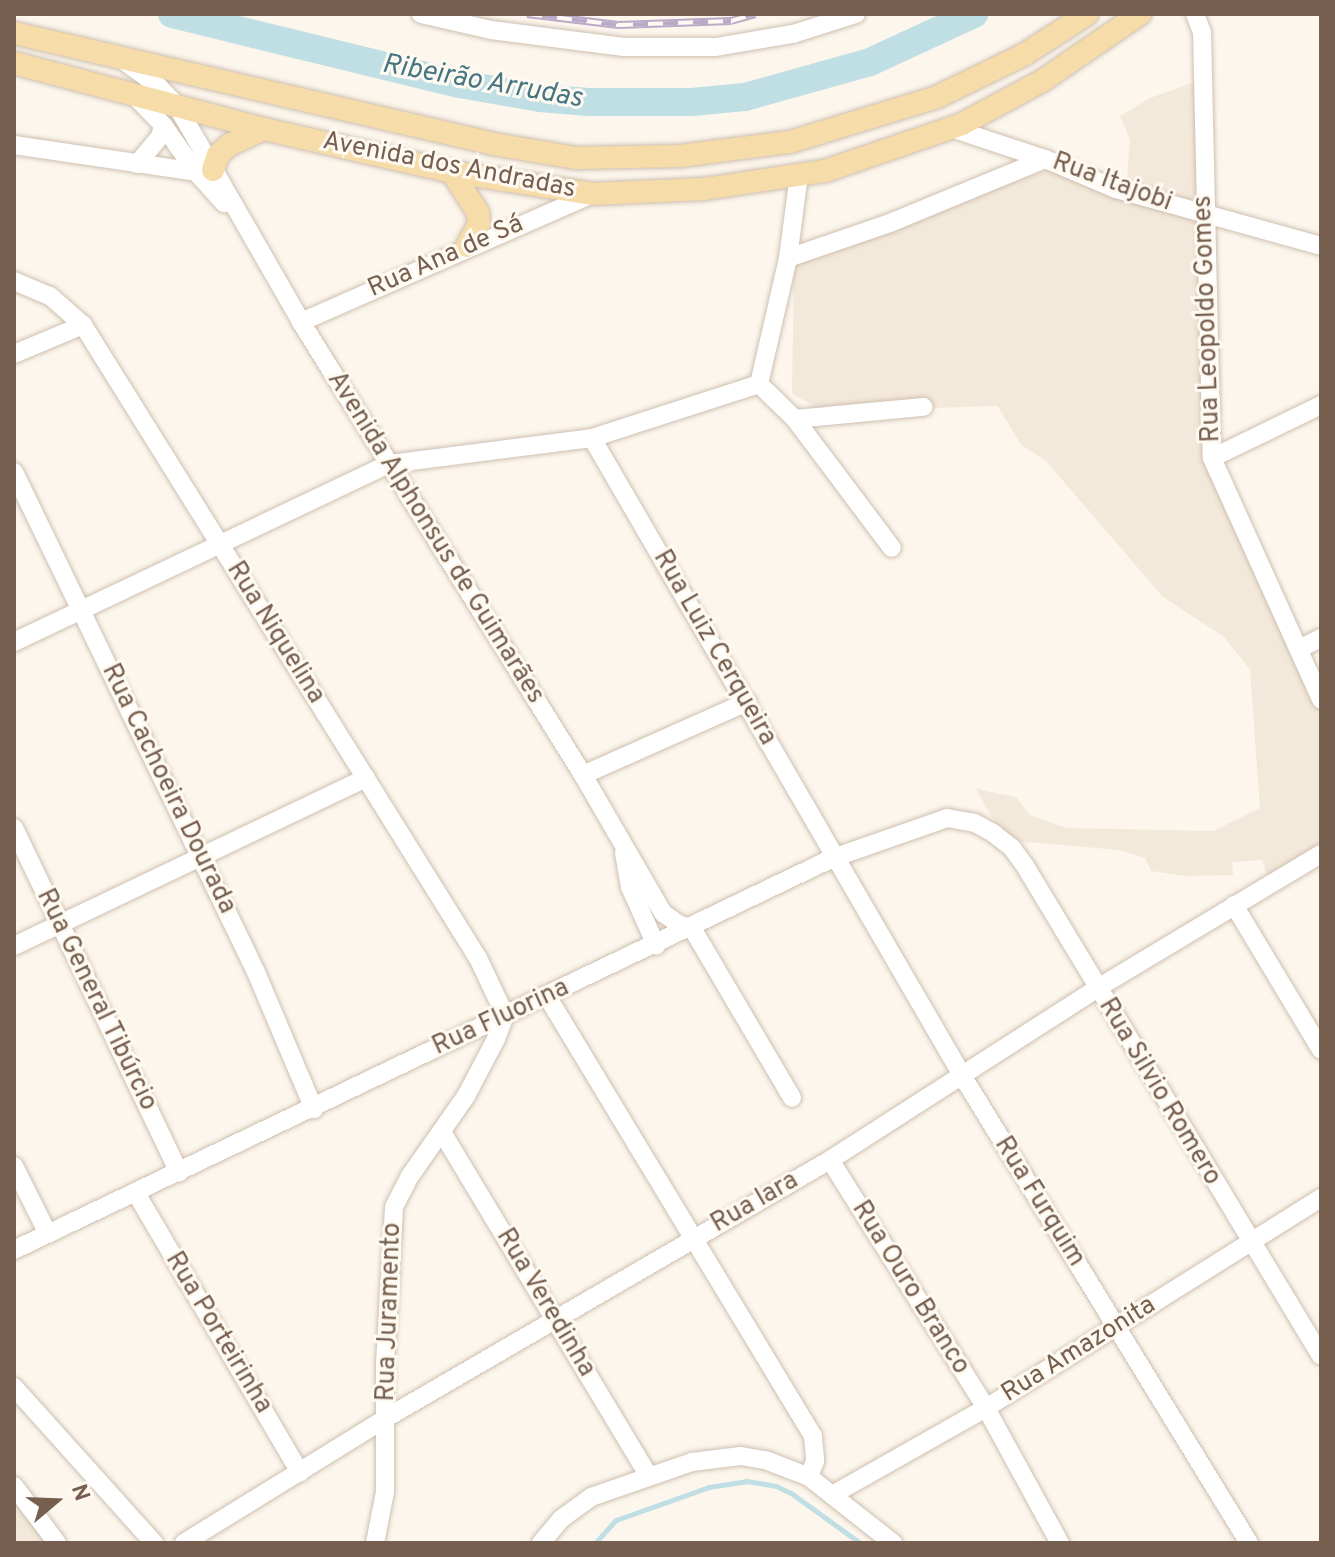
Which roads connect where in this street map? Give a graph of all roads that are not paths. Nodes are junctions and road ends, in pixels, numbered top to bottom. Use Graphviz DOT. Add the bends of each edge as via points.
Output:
graph roads {
  1 [pos="421,14"];
  2 [pos="856,14"];
  3 [pos="1087,14"];
  4 [pos="1140,14"];
  5 [pos="1195,14"];
  6 [pos="14,33"];
  7 [pos="124,61"];
  8 [pos="14,63"];
  9 [pos="134,95"];
  10 [pos="177,106"];
  11 [pos="163,125"];
  12 [pos="951,128"];
  13 [pos="264,129"];
  14 [pos="14,145"];
  15 [pos="680,156"];
  16 [pos="1045,159"];
  17 [pos="137,164"];
  18 [pos="205,171"];
  19 [pos="452,172"];
  20 [pos="799,175"];
  21 [pos="592,194"];
  22 [pos="1205,215"];
  23 [pos="467,246"];
  24 [pos="1321,246"];
  25 [pos="788,258"];
  26 [pos="14,281"];
  27 [pos="301,322"];
  28 [pos="83,325"];
  29 [pos="14,354"];
  30 [pos="759,384"];
  31 [pos="1321,405"];
  32 [pos="923,407"];
  33 [pos="795,419"];
  34 [pos="592,438"];
  35 [pos="1212,458"];
  36 [pos="389,464"];
  37 [pos="14,472"];
  38 [pos="218,544"];
  39 [pos="892,548"];
  40 [pos="82,611"];
  41 [pos="1321,638"];
  42 [pos="14,642"];
  43 [pos="1299,649"];
  44 [pos="1321,699"];
  45 [pos="747,702"];
  46 [pos="583,775"];
  47 [pos="366,778"];
  48 [pos="14,828"];
  49 [pos="993,833"];
  50 [pos="623,850"];
  51 [pos="1321,854"];
  52 [pos="833,858"];
  53 [pos="200,859"];
  54 [pos="1234,905"];
  55 [pos="59,925"];
  56 [pos="692,928"];
  57 [pos="656,945"];
  58 [pos="14,946"];
  59 [pos="1096,989"];
  60 [pos="547,996"];
  61 [pos="505,1015"];
  62 [pos="1321,1050"];
  63 [pos="963,1077"];
  64 [pos="792,1098"];
  65 [pos="314,1109"];
  66 [pos="442,1132"];
  67 [pos="830,1160"];
  68 [pos="14,1166"];
  69 [pos="179,1172"];
  70 [pos="136,1193"];
  71 [pos="1321,1198"];
  72 [pos="48,1234"];
  73 [pos="694,1238"];
  74 [pos="1250,1242"];
  75 [pos="14,1250"];
  76 [pos="554,1320"];
  77 [pos="1116,1327"];
  78 [pos="1321,1356"];
  79 [pos="14,1387"];
  80 [pos="986,1408"];
  81 [pos="386,1418"];
  82 [pos="300,1472"];
  83 [pos="648,1475"];
  84 [pos="809,1477"];
  85 [pos="14,1486"];
  86 [pos="832,1495"];
  87 [pos="57,1543"];
  88 [pos="154,1543"];
  89 [pos="184,1543"];
  90 [pos="375,1543"];
  91 [pos="541,1543"];
  92 [pos="893,1543"];
  93 [pos="1060,1543"];
  94 [pos="1249,1543"];
  1 -- 2 [label="street" via="491,30 624,47 716,47 793,34"];
  3 -- 15 [label="main road, Avenida dos Andradas" via="1025,54 937,97 790,142"];
  4 -- 12 [label="main road, Avenida dos Andradas" via="1042,81"];
  5 -- 22 [label="street, Rua Leopoldo Gomes" via="1202,32"];
  6 -- 7 [label="main road, Avenida dos Andradas"];
  7 -- 10 [label="street, Avenida Alphonsus de Guimarães"];
  7 -- 15 [label="main road, Avenida dos Andradas" via="577,158"];
  8 -- 9 [label="main road, Avenida dos Andradas"];
  9 -- 10 [label="main road, Avenida dos Andradas"];
  9 -- 11 [label="street, Avenida Alphonsus de Guimarães"];
  10 -- 13 [label="main road, Avenida dos Andradas"];
  10 -- 18 [label="street, Avenida Alphonsus de Guimarães"];
  11 -- 17 [label="street" via="160,137"];
  11 -- 18 [label="street, Avenida Alphonsus de Guimarães"];
  12 -- 16 [label="street, Rua Itajobi"];
  12 -- 20 [label="main road, Avenida dos Andradas"];
  13 -- 18 [label="main road" via="229,145"];
  13 -- 19 [label="main road, Avenida dos Andradas"];
  14 -- 17 [label="street"];
  15 -- 21 [label="main road"];
  16 -- 22 [label="street, Rua Itajobi" via="1116,189"];
  16 -- 25 [label="street" via="890,223"];
  17 -- 18 [label="street"];
  18 -- 27 [label="street, Avenida Alphonsus de Guimarães"];
  19 -- 21 [label="main road, Avenida dos Andradas"];
  19 -- 23 [label="main road" via="478,213 479,224"];
  20 -- 21 [label="main road, Avenida dos Andradas" via="704,189"];
  20 -- 25 [label="street"];
  21 -- 23 [label="street, Rua Ana de Sá"];
  22 -- 24 [label="street, Rua Itajobi"];
  22 -- 35 [label="street, Rua Leopoldo Gomes"];
  23 -- 27 [label="street, Rua Ana de Sá"];
  25 -- 30 [label="street"];
  26 -- 28 [label="street, Rua Niquelina" via="50,296"];
  27 -- 36 [label="street, Avenida Alphonsus de Guimarães"];
  28 -- 29 [label="street"];
  28 -- 38 [label="street, Rua Niquelina"];
  30 -- 33 [label="street"];
  30 -- 34 [label="street"];
  31 -- 35 [label="street"];
  32 -- 33 [label="street"];
  33 -- 39 [label="street"];
  34 -- 36 [label="street"];
  34 -- 45 [label="street, Rua Luiz Cerqueira"];
  35 -- 43 [label="street, Rua Leopoldo Gomes"];
  36 -- 38 [label="street"];
  36 -- 46 [label="street, Avenida Alphonsus de Guimarães"];
  37 -- 40 [label="street, Rua Cachoeira Dourada"];
  38 -- 40 [label="street"];
  38 -- 47 [label="street, Rua Niquelina"];
  40 -- 42 [label="street"];
  40 -- 53 [label="street, Rua Cachoeira Dourada"];
  41 -- 43 [label="street"];
  43 -- 44 [label="street, Rua Leopoldo Gomes"];
  45 -- 46 [label="street"];
  45 -- 52 [label="street, Rua Luiz Cerqueira"];
  46 -- 50 [label="street, Avenida Alphonsus de Guimarães"];
  47 -- 53 [label="street"];
  47 -- 61 [label="street, Rua Niquelina" via="478,958"];
  48 -- 55 [label="street, Rua General Tibúrcio"];
  49 -- 52 [label="street, Rua Fluorina" via="947,818"];
  49 -- 59 [label="street, Rua Silvio Romero" via="1025,866"];
  50 -- 56 [label="street, Avenida Alphonsus de Guimarães" via="663,913"];
  50 -- 57 [label="street, Avenida Alphonsus de Guimarães" via="630,887"];
  51 -- 54 [label="street, Rua Iara"];
  52 -- 56 [label="street, Rua Fluorina"];
  52 -- 63 [label="street, Rua Furquim"];
  53 -- 55 [label="street"];
  53 -- 65 [label="street, Rua Cachoeira Dourada" via="256,972"];
  54 -- 59 [label="street, Rua Iara"];
  54 -- 62 [label="street"];
  55 -- 58 [label="street"];
  55 -- 69 [label="street, Rua General Tibúrcio"];
  56 -- 57 [label="street, Rua Fluorina"];
  56 -- 64 [label="street"];
  57 -- 60 [label="street, Rua Fluorina"];
  59 -- 63 [label="street, Rua Iara"];
  59 -- 74 [label="street, Rua Silvio Romero"];
  60 -- 61 [label="street, Rua Fluorina"];
  60 -- 73 [label="street"];
  61 -- 65 [label="street, Rua Fluorina"];
  61 -- 66 [label="street, Rua Juramento" via="486,1059"];
  63 -- 67 [label="street, Rua Iara"];
  63 -- 77 [label="street, Rua Furquim"];
  65 -- 69 [label="street, Rua Fluorina"];
  66 -- 76 [label="street, Rua Veredinha"];
  66 -- 81 [label="street, Rua Juramento" via="402,1190 390,1228"];
  67 -- 73 [label="street, Rua Iara"];
  67 -- 80 [label="street, Rua Ouro Branco"];
  68 -- 72 [label="street"];
  69 -- 70 [label="street, Rua Fluorina"];
  70 -- 72 [label="street, Rua Fluorina"];
  70 -- 82 [label="street, Rua Porteirinha"];
  71 -- 74 [label="street, Rua Amazonita"];
  72 -- 75 [label="street, Rua Fluorina"];
  73 -- 76 [label="street, Rua Iara"];
  73 -- 84 [label="street" via="813,1436 815,1461"];
  74 -- 77 [label="street, Rua Amazonita"];
  74 -- 78 [label="street, Rua Silvio Romero"];
  76 -- 81 [label="street, Rua Iara"];
  76 -- 83 [label="street, Rua Veredinha"];
  77 -- 80 [label="street, Rua Amazonita"];
  77 -- 94 [label="street, Rua Furquim"];
  79 -- 88 [label="street"];
  80 -- 86 [label="street, Rua Amazonita"];
  80 -- 93 [label="street, Rua Ouro Branco"];
  81 -- 82 [label="street, Rua Iara"];
  81 -- 90 [label="street, Rua Juramento" via="385,1492"];
  82 -- 89 [label="street, Rua Iara"];
  83 -- 84 [label="street" via="741,1456"];
  83 -- 91 [label="street" via="591,1497 561,1519"];
  84 -- 86 [label="street"];
  85 -- 87 [label="street"];
  86 -- 92 [label="street"];
}
